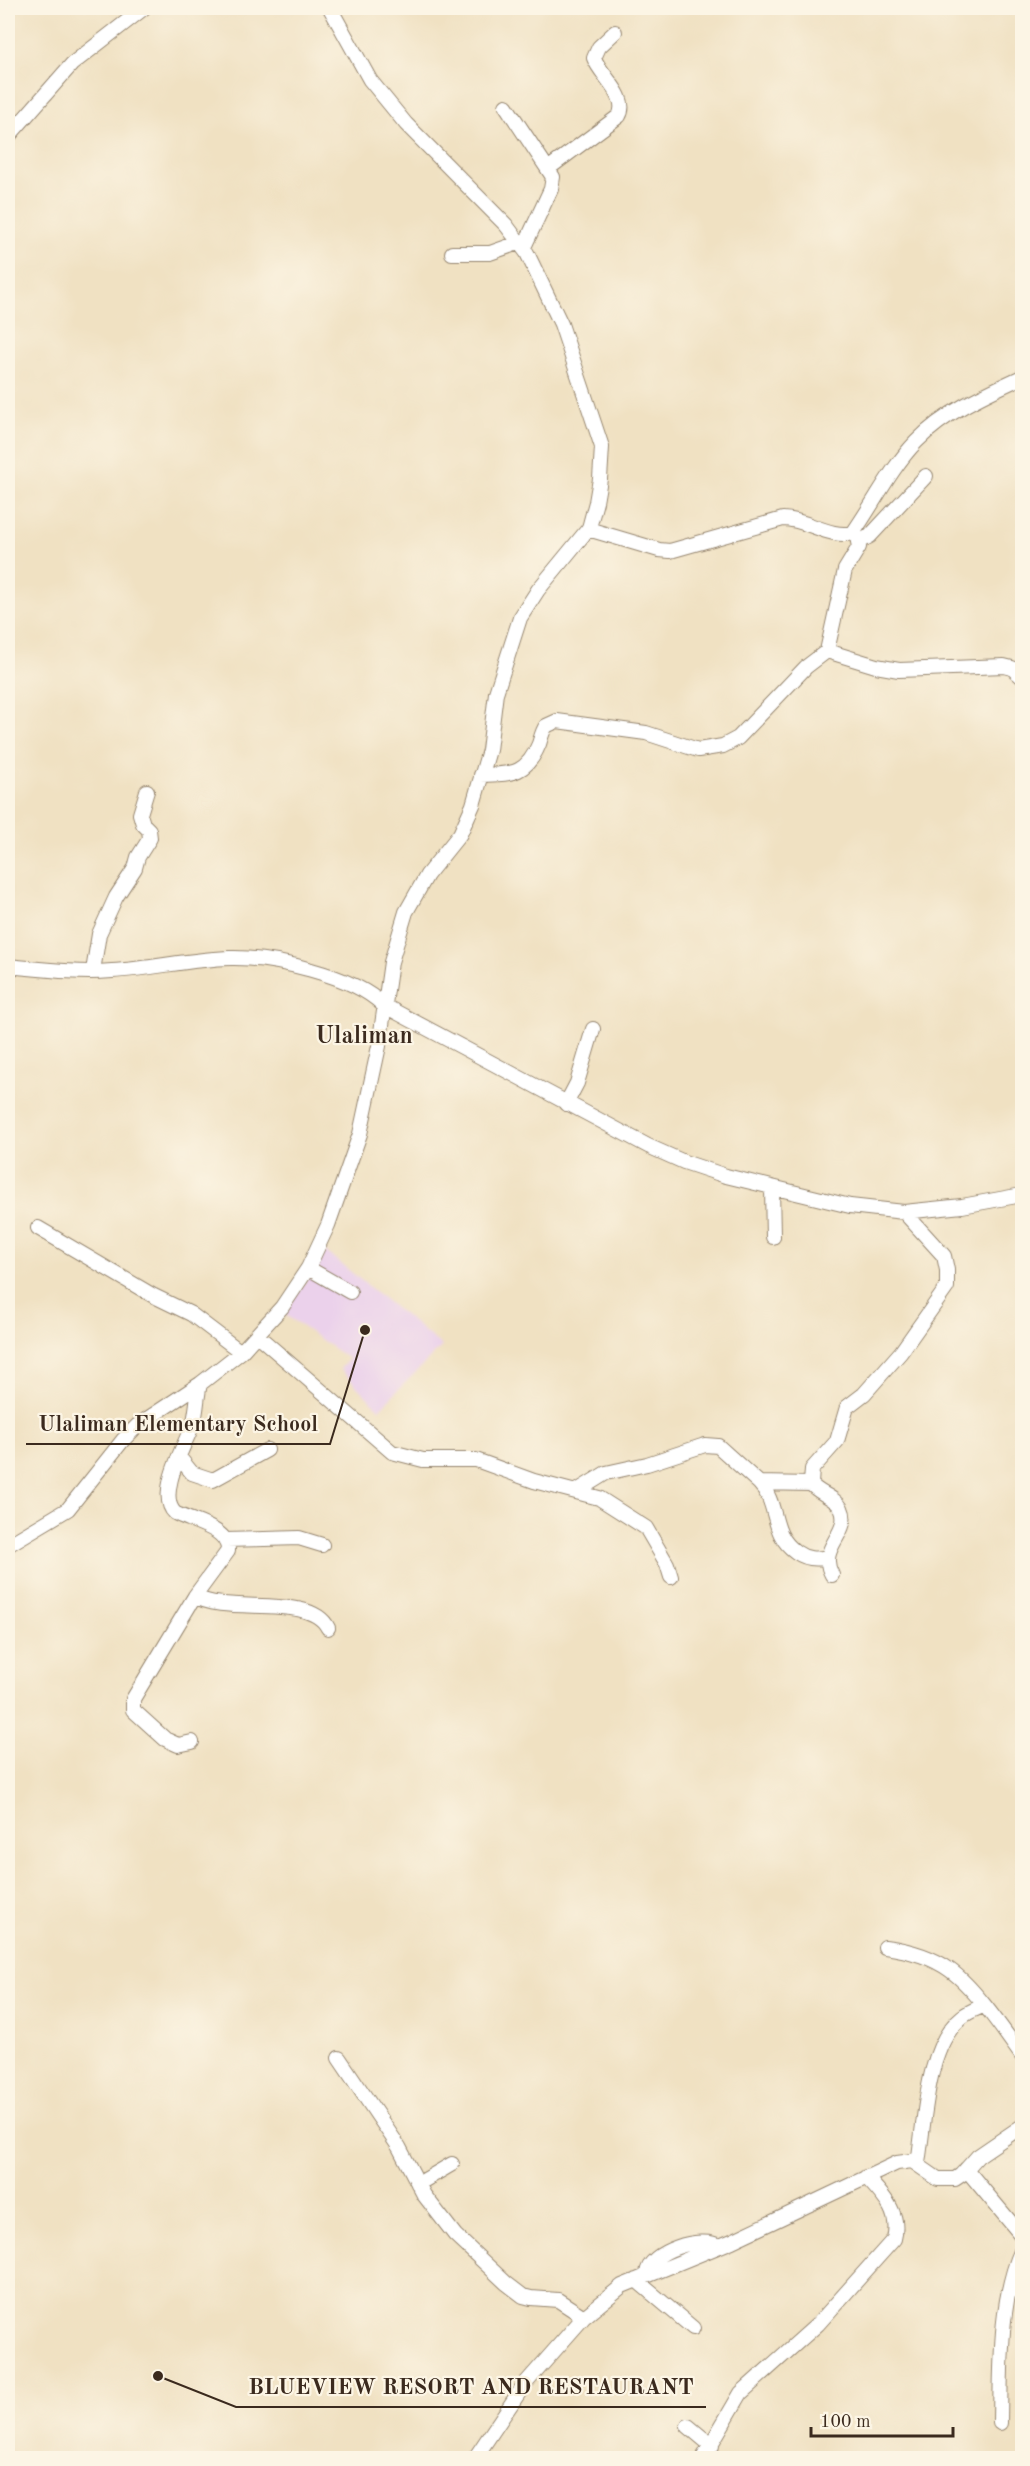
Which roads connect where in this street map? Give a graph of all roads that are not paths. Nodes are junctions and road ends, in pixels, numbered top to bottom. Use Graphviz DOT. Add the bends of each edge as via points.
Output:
graph roads {
  1 [pos="144,8"];
  2 [pos="330,8"];
  3 [pos="615,32"];
  4 [pos="506,106"];
  5 [pos="8,137"];
  6 [pos="549,168"];
  7 [pos="522,245"];
  8 [pos="452,253"];
  9 [pos="1023,377"];
  10 [pos="926,476"];
  11 [pos="588,529"];
  12 [pos="856,538"];
  13 [pos="827,651"];
  14 [pos="1023,677"];
  15 [pos="481,775"];
  16 [pos="147,791"];
  17 [pos="8,966"];
  18 [pos="93,971"];
  19 [pos="383,1005"];
  20 [pos="593,1029"];
  21 [pos="566,1104"];
  22 [pos="772,1188"];
  23 [pos="1023,1195"];
  24 [pos="904,1212"];
  25 [pos="38,1228"];
  26 [pos="773,1237"];
  27 [pos="308,1268"];
  28 [pos="350,1292"];
  29 [pos="257,1335"];
  30 [pos="241,1352"];
  31 [pos="200,1384"];
  32 [pos="267,1450"];
  33 [pos="178,1457"];
  34 [pos="759,1483"];
  35 [pos="811,1484"];
  36 [pos="577,1491"];
  37 [pos="226,1540"];
  38 [pos="8,1545"];
  39 [pos="322,1545"];
  40 [pos="827,1557"];
  41 [pos="832,1575"];
  42 [pos="671,1577"];
  43 [pos="195,1596"];
  44 [pos="328,1628"];
  45 [pos="192,1742"];
  46 [pos="885,1947"];
  47 [pos="983,2006"];
  48 [pos="1023,2056"];
  49 [pos="339,2058"];
  50 [pos="1023,2126"];
  51 [pos="918,2163"];
  52 [pos="452,2164"];
  53 [pos="966,2169"];
  54 [pos="866,2177"];
  55 [pos="418,2184"];
  56 [pos="1023,2236"];
  57 [pos="1023,2249"];
  58 [pos="641,2277"];
  59 [pos="584,2317"];
  60 [pos="693,2328"];
  61 [pos="1000,2423"];
  62 [pos="688,2426"];
  63 [pos="712,2446"];
  64 [pos="475,2458"];
  65 [pos="703,2458"];
  1 -- 5 [label="street" via="72,64"];
  2 -- 7 [label="street" via="370,80 406,124"];
  3 -- 6 [label="street" via="598,47 594,58 621,101 621,112"];
  4 -- 6 [label="street"];
  6 -- 7 [label="street" via="553,177 551,189"];
  7 -- 8 [label="street" via="490,253"];
  7 -- 11 [label="street" via="561,324 602,447 600,479"];
  9 -- 12 [label="street" via="950,414 916,441"];
  10 -- 12 [label="street" via="870,536"];
  11 -- 12 [label="street" via="670,551 783,519"];
  11 -- 15 [label="street" via="520,618 496,693 493,730"];
  12 -- 13 [label="street"];
  13 -- 14 [label="street" via="887,669 1005,666"];
  13 -- 15 [label="street" via="806,667 738,738 723,746 698,750 646,733 557,721 546,726 525,767 515,773"];
  15 -- 19 [label="street" via="460,834 427,875 406,912"];
  16 -- 18 [label="street" via="140,814 150,838 99,934"];
  17 -- 18 [label="street"];
  18 -- 19 [label="street" via="244,958 328,975 368,991"];
  19 -- 21 [label="street"];
  19 -- 27 [label="street" via="379,1046 360,1134 328,1225"];
  20 -- 21 [label="street" via="582,1069"];
  21 -- 22 [label="street" via="684,1162"];
  22 -- 24 [label="street" via="850,1206"];
  22 -- 26 [label="street"];
  23 -- 24 [label="street"];
  24 -- 35 [label="street" via="944,1256 947,1287 901,1352 864,1394 847,1407 837,1441 812,1469"];
  25 -- 30 [label="street" via="191,1314"];
  27 -- 28 [label="street"];
  27 -- 29 [label="street"];
  29 -- 30 [label="street"];
  29 -- 36 [label="street" via="392,1452 423,1460 476,1460 534,1481"];
  30 -- 31 [label="street"];
  31 -- 33 [label="street" via="194,1419"];
  31 -- 38 [label="street" via="138,1425 68,1509"];
  32 -- 33 [label="street" via="213,1480 192,1473"];
  33 -- 37 [label="street" via="168,1494 171,1509"];
  34 -- 35 [label="street"];
  34 -- 36 [label="street" via="718,1446 705,1445 606,1473"];
  34 -- 40 [label="street" via="771,1501 784,1542 810,1559"];
  35 -- 40 [label="street" via="837,1503 843,1516 843,1525"];
  36 -- 42 [label="street" via="599,1498 646,1528"];
  37 -- 39 [label="street" via="299,1538"];
  37 -- 43 [label="street" via="225,1557"];
  40 -- 41 [label="street"];
  43 -- 44 [label="street" via="208,1602 306,1612 317,1615"];
  43 -- 45 [label="street" via="132,1705 138,1716 165,1739 178,1745"];
  46 -- 47 [label="street" via="902,1949 943,1966"];
  47 -- 48 [label="street"];
  47 -- 51 [label="street" via="961,2017 942,2043 928,2084"];
  49 -- 55 [label="street" via="399,2147"];
  50 -- 53 [label="street" via="978,2156"];
  51 -- 53 [label="street" via="942,2180 955,2179"];
  51 -- 54 [label="street" via="897,2163"];
  52 -- 55 [label="street"];
  53 -- 56 [label="street"];
  54 -- 58 [label="street" via="719,2246"];
  54 -- 63 [label="street" via="889,2202 896,2230 894,2239 818,2324 741,2393"];
  55 -- 59 [label="street" via="455,2235 506,2283 531,2298 558,2301"];
  57 -- 61 [label="street" via="1010,2283"];
  58 -- 59 [label="street" via="622,2286"];
  58 -- 60 [label="street"];
  59 -- 64 [label="street" via="525,2385"];
  62 -- 63 [label="street"];
  63 -- 65 [label="street"];
}
